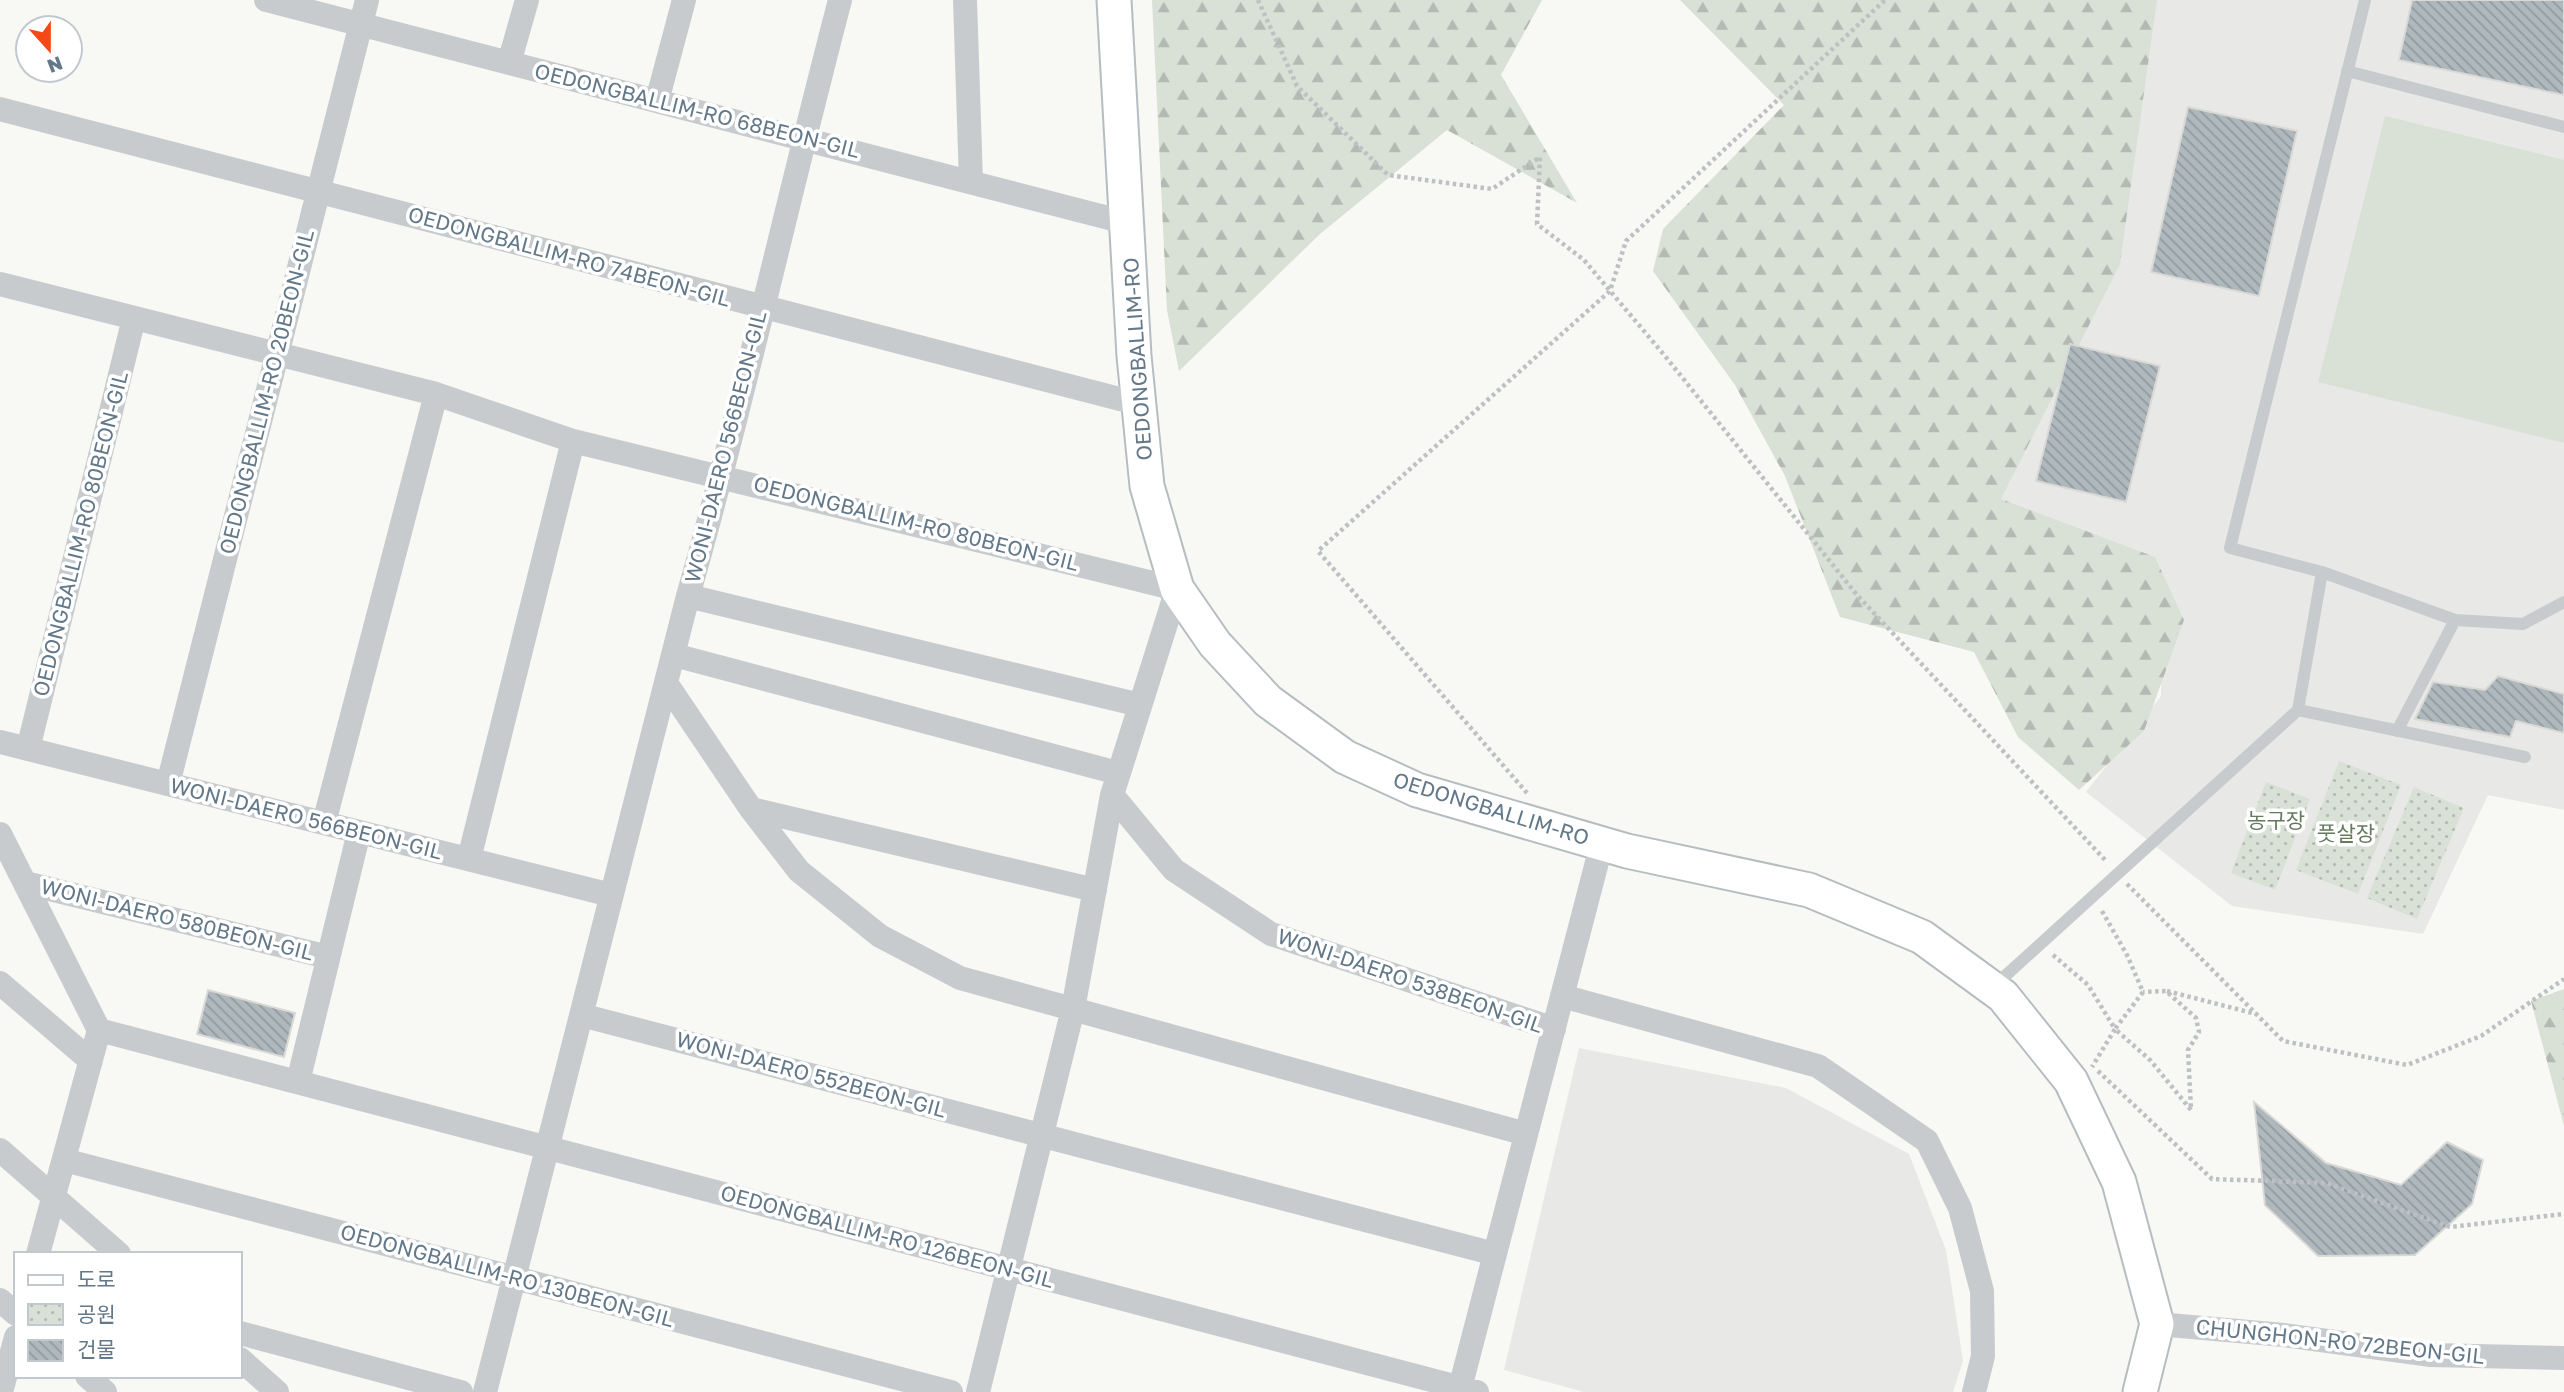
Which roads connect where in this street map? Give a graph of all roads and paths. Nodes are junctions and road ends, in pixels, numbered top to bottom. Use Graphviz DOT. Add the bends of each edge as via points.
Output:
graph roads {
  1 [pos="266,0"];
  2 [pos="367,0"];
  3 [pos="527,0"];
  4 [pos="684,0"];
  5 [pos="840,0"];
  6 [pos="965,0"];
  7 [pos="1114,0"];
  8 [pos="1258,0"];
  9 [pos="1885,0"];
  10 [pos="2365,0"];
  11 [pos="360,24"];
  12 [pos="509,63"];
  13 [pos="2347,71"];
  14 [pos="657,101"];
  15 [pos="0,109"];
  16 [pos="2564,127"];
  17 [pos="804,139"];
  18 [pos="971,182"];
  19 [pos="318,192"];
  20 [pos="1128,223"];
  21 [pos="0,284"];
  22 [pos="1610,291"];
  23 [pos="761,307"];
  24 [pos="134,318"];
  25 [pos="277,354"];
  26 [pos="436,394"];
  27 [pos="1139,404"];
  28 [pos="573,441"];
  29 [pos="722,476"];
  30 [pos="2322,572"];
  31 [pos="1177,589"];
  32 [pos="688,596"];
  33 [pos="2564,602"];
  34 [pos="2455,620"];
  35 [pos="674,654"];
  36 [pos="666,683"];
  37 [pos="1140,705"];
  38 [pos="2298,710"];
  39 [pos="2397,731"];
  40 [pos="0,742"];
  41 [pos="28,749"];
  42 [pos="2525,757"];
  43 [pos="168,784"];
  44 [pos="1115,784"];
  45 [pos="751,809"];
  46 [pos="1525,821"];
  47 [pos="324,823"];
  48 [pos="359,832"];
  49 [pos="0,834"];
  50 [pos="1602,844"];
  51 [pos="470,859"];
  52 [pos="2117,873"];
  53 [pos="25,883"];
  54 [pos="1095,890"];
  55 [pos="611,895"];
  56 [pos="2092,895"];
  57 [pos="2039,943"];
  58 [pos="328,957"];
  59 [pos="2004,976"];
  60 [pos="2564,979"];
  61 [pos="0,983"];
  62 [pos="2166,991"];
  63 [pos="2143,992"];
  64 [pos="1562,996"];
  65 [pos="1073,1009"];
  66 [pos="581,1015"];
  67 [pos="2257,1015"];
  68 [pos="1554,1029"];
  69 [pos="2115,1029"];
  70 [pos="99,1030"];
  71 [pos="91,1060"];
  72 [pos="298,1082"];
  73 [pos="1526,1134"];
  74 [pos="1042,1136"];
  75 [pos="547,1148"];
  76 [pos="0,1150"];
  77 [pos="64,1160"];
  78 [pos="54,1197"];
  79 [pos="2564,1214"];
  80 [pos="39,1252"];
  81 [pos="117,1252"];
  82 [pos="1495,1254"];
  83 [pos="1009,1269"];
  84 [pos="514,1278"];
  85 [pos="0,1300"];
  86 [pos="14,1312"];
  87 [pos="2158,1324"];
  88 [pos="242,1334"];
  89 [pos="14,1344"];
  90 [pos="2564,1358"];
  91 [pos="242,1361"];
  92 [pos="89,1378"];
  93 [pos="1466,1391"];
  94 [pos="1,1392"];
  95 [pos="105,1392"];
  96 [pos="277,1392"];
  97 [pos="461,1392"];
  98 [pos="485,1392"];
  99 [pos="951,1392"];
  100 [pos="978,1392"];
  101 [pos="1974,1392"];
  102 [pos="2140,1392"];
  1 -- 11 [label="street, OEDONGBALLIM-RO 68BEON-GIL"];
  2 -- 11 [label="street, OEDONGBALLIM-RO 20BEON-GIL"];
  3 -- 12 [label="street"];
  4 -- 14 [label="street"];
  5 -- 17 [label="street, WONI-DAERO 566BEON-GIL"];
  6 -- 18 [label="street"];
  7 -- 20 [label="main road, OEDONGBALLIM-RO"];
  8 -- 22 [label="path" via="1297,86 1388,175 1492,189 1540,157 1537,224 1584,260"];
  9 -- 22 [label="path" via="1626,241"];
  10 -- 13 [label="lane"];
  11 -- 12 [label="street, OEDONGBALLIM-RO 68BEON-GIL"];
  11 -- 19 [label="street, OEDONGBALLIM-RO 20BEON-GIL"];
  12 -- 14 [label="street, OEDONGBALLIM-RO 68BEON-GIL"];
  13 -- 16 [label="lane"];
  13 -- 30 [label="lane" via="2230,548"];
  14 -- 17 [label="street, OEDONGBALLIM-RO 68BEON-GIL"];
  15 -- 19 [label="street, OEDONGBALLIM-RO 74BEON-GIL"];
  17 -- 18 [label="street, OEDONGBALLIM-RO 68BEON-GIL"];
  17 -- 23 [label="street, WONI-DAERO 566BEON-GIL"];
  18 -- 20 [label="street, OEDONGBALLIM-RO 68BEON-GIL"];
  19 -- 23 [label="street, OEDONGBALLIM-RO 74BEON-GIL"];
  19 -- 25 [label="street, OEDONGBALLIM-RO 20BEON-GIL"];
  20 -- 27 [label="main road, OEDONGBALLIM-RO"];
  21 -- 24 [label="street, OEDONGBALLIM-RO 80BEON-GIL"];
  22 -- 46 [label="path" via="1318,551 1529,796"];
  22 -- 52 [label="path" via="1857,595"];
  23 -- 27 [label="street, OEDONGBALLIM-RO 74BEON-GIL"];
  23 -- 29 [label="street, WONI-DAERO 566BEON-GIL"];
  24 -- 25 [label="street, OEDONGBALLIM-RO 80BEON-GIL"];
  24 -- 41 [label="street, OEDONGBALLIM-RO 80BEON-GIL"];
  25 -- 26 [label="street, OEDONGBALLIM-RO 80BEON-GIL"];
  25 -- 43 [label="street, OEDONGBALLIM-RO 20BEON-GIL"];
  26 -- 28 [label="street, OEDONGBALLIM-RO 80BEON-GIL"];
  26 -- 47 [label="street"];
  27 -- 31 [label="main road, OEDONGBALLIM-RO" via="1147,486"];
  28 -- 29 [label="street, OEDONGBALLIM-RO 80BEON-GIL"];
  28 -- 51 [label="street"];
  29 -- 31 [label="street, OEDONGBALLIM-RO 80BEON-GIL"];
  29 -- 32 [label="street, WONI-DAERO 566BEON-GIL"];
  30 -- 34 [label="lane"];
  30 -- 38 [label="lane"];
  31 -- 37 [label="street"];
  31 -- 46 [label="main road, OEDONGBALLIM-RO" via="1215,644 1268,701 1345,757 1416,790"];
  32 -- 35 [label="street, WONI-DAERO 566BEON-GIL"];
  32 -- 37 [label="street"];
  33 -- 34 [label="lane" via="2523,624"];
  34 -- 39 [label="lane"];
  35 -- 36 [label="street, WONI-DAERO 566BEON-GIL"];
  35 -- 44 [label="street"];
  36 -- 45 [label="street"];
  36 -- 55 [label="street, WONI-DAERO 566BEON-GIL"];
  37 -- 44 [label="street"];
  38 -- 39 [label="lane"];
  38 -- 52 [label="lane"];
  39 -- 42 [label="lane"];
  40 -- 41 [label="street, WONI-DAERO 566BEON-GIL"];
  41 -- 43 [label="street, WONI-DAERO 566BEON-GIL"];
  43 -- 47 [label="street, WONI-DAERO 566BEON-GIL"];
  44 -- 54 [label="street"];
  44 -- 68 [label="street, WONI-DAERO 538BEON-GIL" via="1174,870 1270,934"];
  45 -- 54 [label="street"];
  45 -- 65 [label="street" via="799,871 880,936 960,978"];
  46 -- 50 [label="main road, OEDONGBALLIM-RO"];
  47 -- 48 [label="street, WONI-DAERO 566BEON-GIL"];
  48 -- 51 [label="street, WONI-DAERO 566BEON-GIL"];
  48 -- 58 [label="street"];
  49 -- 53 [label="street, WONI-DAERO 580BEON-GIL"];
  50 -- 64 [label="street, WONI-DAERO 538BEON-GIL"];
  50 -- 87 [label="main road, OEDONGBALLIM-RO" via="1809,890 1922,937 2003,996 2071,1081 2119,1182"];
  51 -- 55 [label="street, WONI-DAERO 566BEON-GIL"];
  52 -- 56 [label="lane"];
  52 -- 67 [label="path"];
  53 -- 58 [label="street, WONI-DAERO 580BEON-GIL"];
  53 -- 70 [label="street, WONI-DAERO 580BEON-GIL"];
  54 -- 65 [label="street"];
  55 -- 66 [label="street, WONI-DAERO 566BEON-GIL"];
  56 -- 57 [label="lane"];
  56 -- 63 [label="path"];
  57 -- 59 [label="lane"];
  57 -- 69 [label="path" via="2088,985"];
  58 -- 72 [label="street"];
  60 -- 67 [label="path" via="2481,1037 2407,1065 2283,1041"];
  61 -- 71 [label="street"];
  62 -- 63 [label="path"];
  62 -- 67 [label="path"];
  62 -- 69 [label="path" via="2196,1018 2199,1032 2188,1050 2191,1110 2150,1060"];
  63 -- 69 [label="path"];
  64 -- 68 [label="street, WONI-DAERO 538BEON-GIL"];
  64 -- 101 [label="street" via="1818,1066 1927,1142 1960,1208 1982,1291 1983,1356"];
  65 -- 73 [label="street"];
  65 -- 74 [label="street"];
  66 -- 74 [label="street, WONI-DAERO 552BEON-GIL"];
  66 -- 75 [label="street, WONI-DAERO 566BEON-GIL"];
  68 -- 73 [label="street, WONI-DAERO 538BEON-GIL"];
  69 -- 79 [label="path" via="2093,1066 2212,1179 2326,1184 2450,1227"];
  70 -- 71 [label="street"];
  70 -- 72 [label="street, OEDONGBALLIM-RO 126BEON-GIL"];
  71 -- 77 [label="street"];
  72 -- 75 [label="street, OEDONGBALLIM-RO 126BEON-GIL"];
  73 -- 82 [label="street, WONI-DAERO 538BEON-GIL"];
  74 -- 82 [label="street"];
  74 -- 83 [label="street"];
  75 -- 83 [label="street, OEDONGBALLIM-RO 126BEON-GIL"];
  75 -- 84 [label="street, WONI-DAERO 566BEON-GIL"];
  76 -- 78 [label="street"];
  77 -- 78 [label="street"];
  77 -- 84 [label="street, OEDONGBALLIM-RO 130BEON-GIL"];
  78 -- 80 [label="street"];
  78 -- 81 [label="street"];
  82 -- 93 [label="street, WONI-DAERO 538BEON-GIL"];
  83 -- 93 [label="street, OEDONGBALLIM-RO 126BEON-GIL"];
  83 -- 100 [label="street"];
  84 -- 98 [label="street, WONI-DAERO 566BEON-GIL"];
  84 -- 99 [label="street, OEDONGBALLIM-RO 130BEON-GIL"];
  85 -- 86 [label="street"];
  87 -- 90 [label="street, CHUNGHON-RO 72BEON-GIL" via="2431,1355"];
  87 -- 102 [label="main road"];
  88 -- 97 [label="street"];
  89 -- 94 [label="street"];
  91 -- 96 [label="street"];
  92 -- 95 [label="street"];
}
